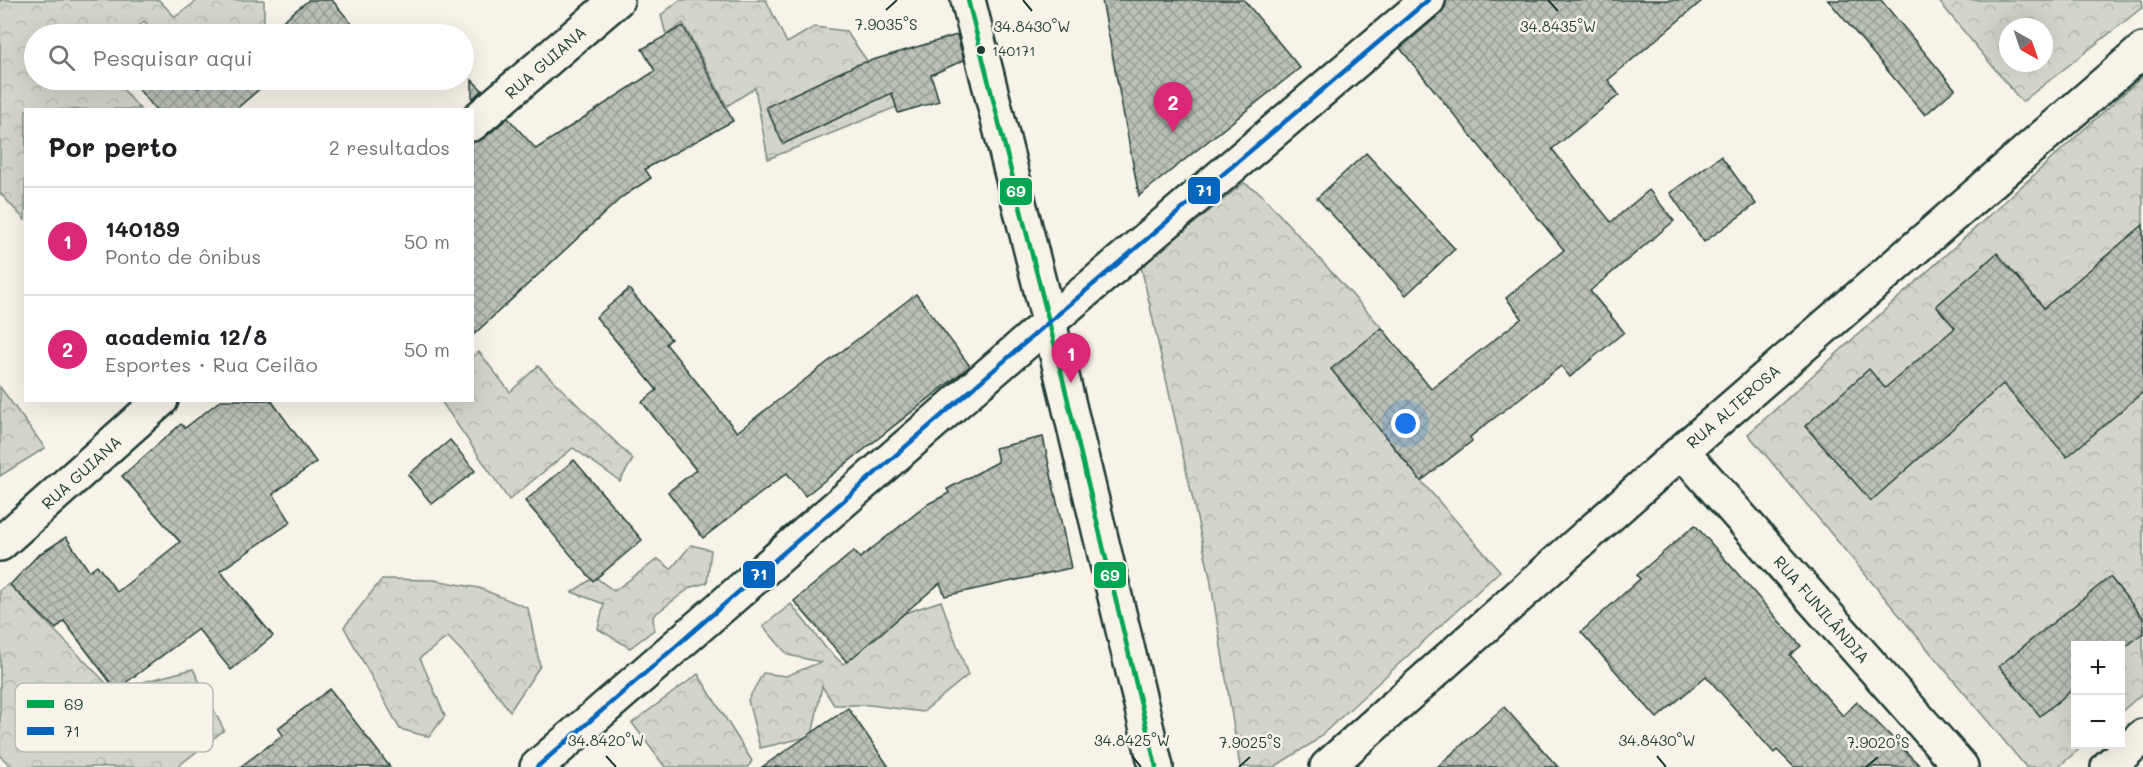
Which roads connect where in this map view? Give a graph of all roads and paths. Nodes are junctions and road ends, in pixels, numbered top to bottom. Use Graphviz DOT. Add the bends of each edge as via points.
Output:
graph roads {
  1 [pos="617,0"];
  2 [pos="968,0"];
  3 [pos="1428,0"];
  4 [pos="2143,50"];
  5 [pos="474,122"];
  6 [pos="1049,322"];
  7 [pos="160,402"];
  8 [pos="1682,451"];
  9 [pos="0,544"];
  10 [pos="2143,736"];
  11 [pos="537,767"];
  12 [pos="1156,767"];
  13 [pos="1327,767"];
  14 [pos="1961,767"];
  15 [pos="2108,767"];
  1 -- 5 [label="street, RUA GUIANA"];
  2 -- 6 [label="street"];
  3 -- 6 [label="street"];
  4 -- 8 [label="street, RUA ALTEROSA"];
  6 -- 11 [label="street"];
  6 -- 12 [label="street"];
  7 -- 9 [label="street, RUA GUIANA"];
  8 -- 13 [label="street, RUA ALTEROSA"];
  8 -- 14 [label="street, RUA FUNILÂNDIA"];
  10 -- 15 [label="street"];
}
